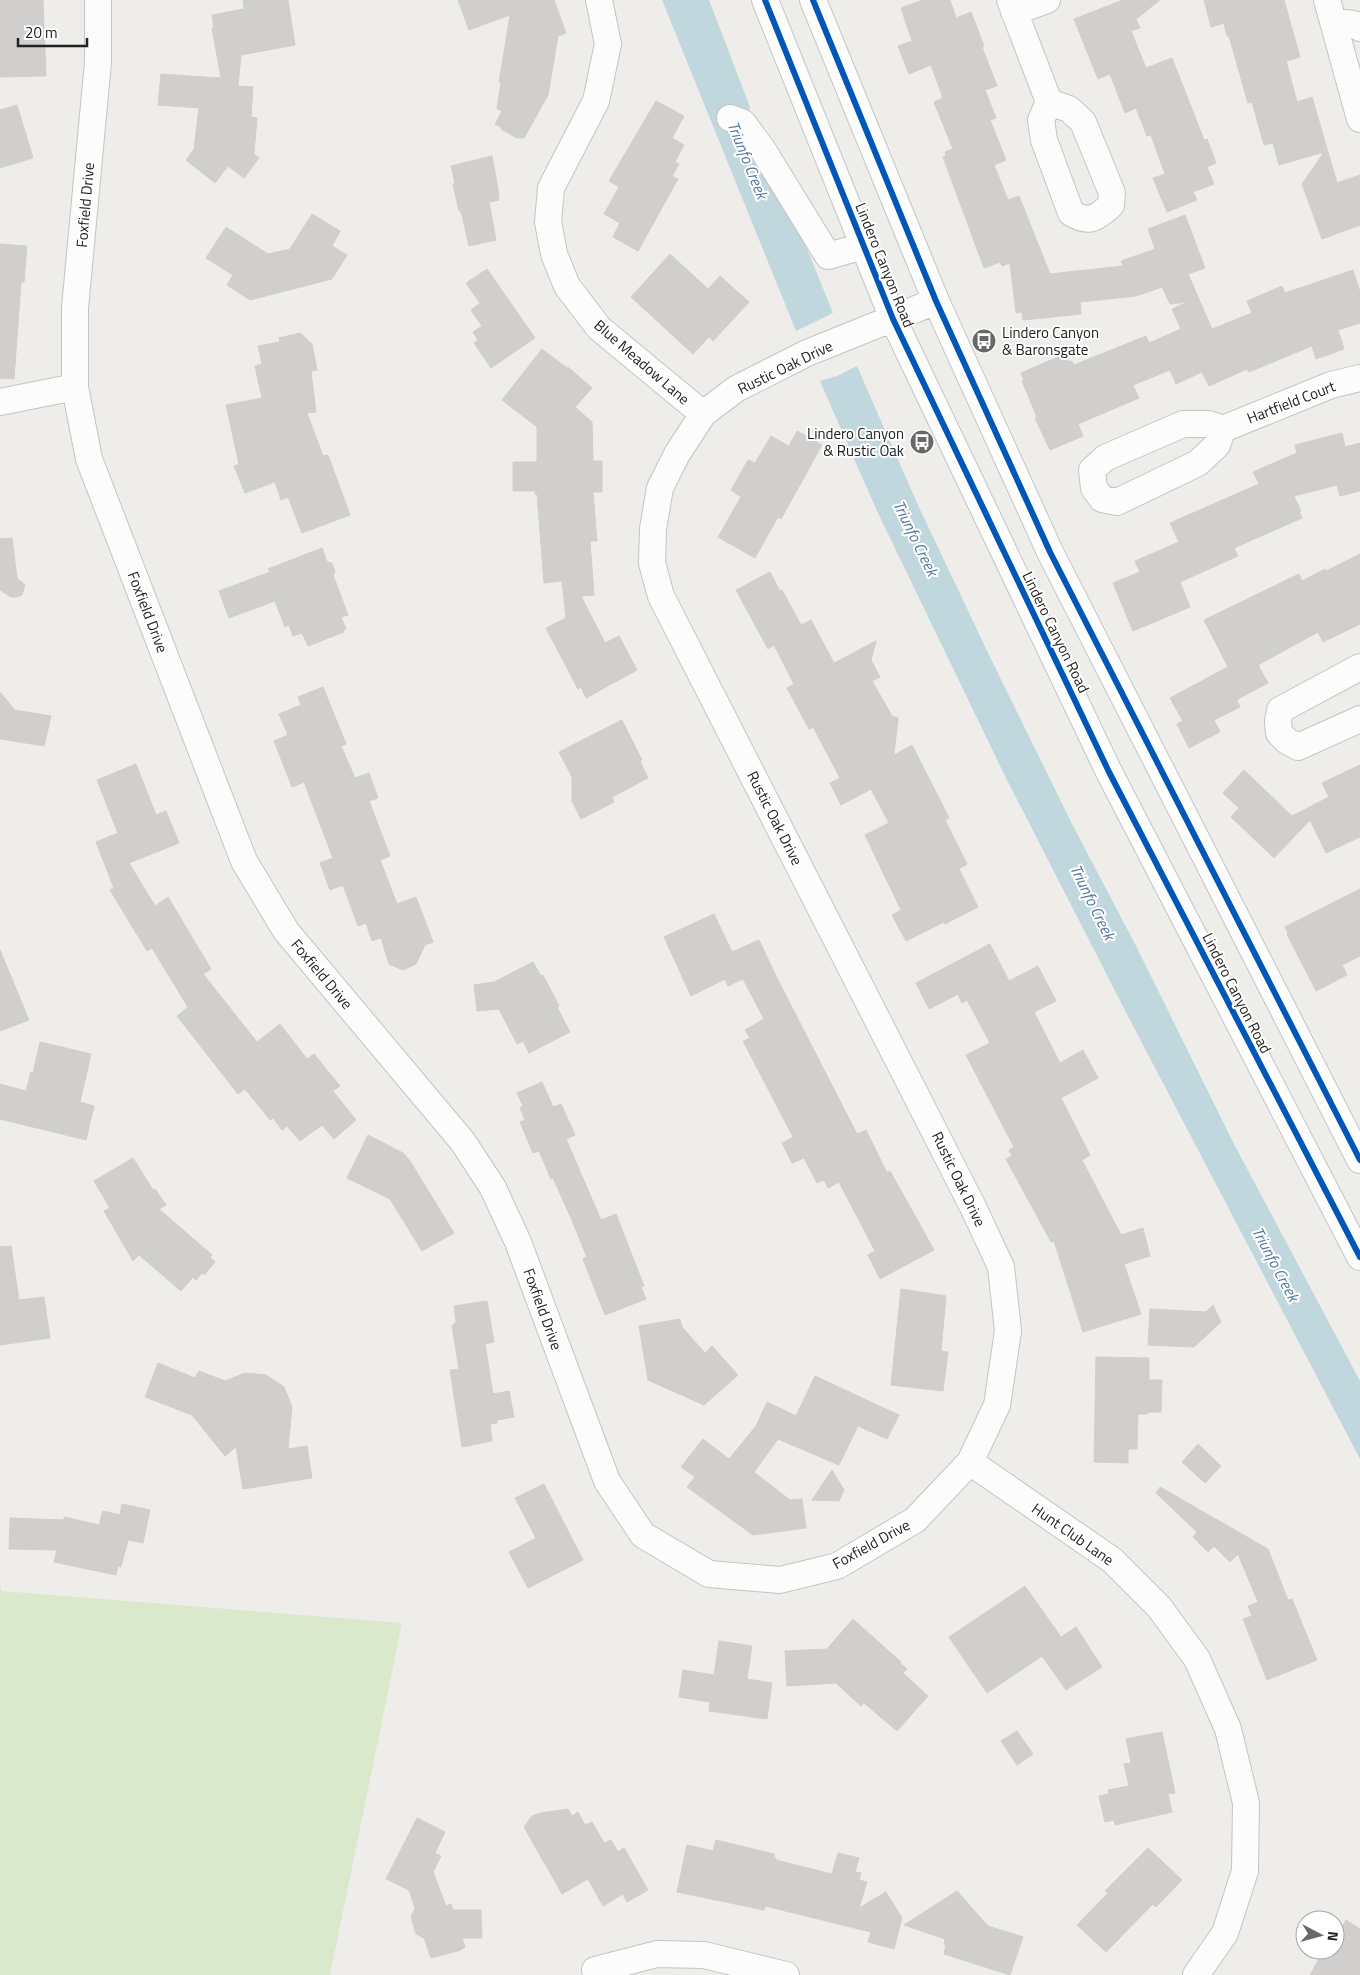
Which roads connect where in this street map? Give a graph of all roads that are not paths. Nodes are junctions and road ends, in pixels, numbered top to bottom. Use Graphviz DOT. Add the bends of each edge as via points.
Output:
graph roads {
  1 [pos="98,0"];
  2 [pos="599,0"];
  3 [pos="766,0"];
  4 [pos="813,0"];
  5 [pos="1047,0"];
  6 [pos="1012,6"];
  7 [pos="1330,11"];
  8 [pos="1360,28"];
  9 [pos="1049,102"];
  10 [pos="730,118"];
  11 [pos="1360,118"];
  12 [pos="863,246"];
  13 [pos="936,301"];
  14 [pos="893,320"];
  15 [pos="1360,378"];
  16 [pos="75,387"];
  17 [pos="0,402"];
  18 [pos="703,414"];
  19 [pos="1223,429"];
  20 [pos="1360,667"];
  21 [pos="1360,719"];
  22 [pos="1360,1160"];
  23 [pos="1360,1257"];
  24 [pos="970,1462"];
  25 [pos="595,1970"];
  26 [pos="786,1975"];
  27 [pos="1196,1975"];
  1 -- 16 [label="street, Foxfield Drive" via="98,62 75,308"];
  2 -- 18 [label="street, Blue Meadow Lane" via="608,44 596,101 551,188 548,222 554,254 567,286 599,328"];
  3 -- 12 [label="street, Lindero Canyon Road"];
  4 -- 13 [label="street, Lindero Canyon Road"];
  5 -- 6 [label="street"];
  6 -- 9 [label="street"];
  7 -- 8 [label="street"];
  7 -- 11 [label="street"];
  10 -- 12 [label="street" via="743,123 763,150 828,256"];
  12 -- 14 [label="street, Lindero Canyon Road"];
  13 -- 14 [label="street, Rustic Oak Drive"];
  13 -- 22 [label="street, Lindero Canyon Road" via="1050,552"];
  14 -- 18 [label="street, Rustic Oak Drive" via="807,353 736,389"];
  14 -- 23 [label="street, Lindero Canyon Road" via="1109,772"];
  15 -- 19 [label="street, Hartfield Court" via="1331,385"];
  16 -- 17 [label="street"];
  16 -- 24 [label="street, Foxfield Drive" via="89,459 244,861 286,931 463,1142 493,1188 518,1242 607,1481 643,1535 709,1574 780,1580 837,1566 915,1520"];
  18 -- 24 [label="street, Rustic Oak Drive" via="660,488 653,529 652,563 662,596 974,1207 1001,1267 1008,1331 997,1405"];
  20 -- 21 [label="street" via="1280,710 1279,733 1298,746"];
  24 -- 27 [label="street, Hunt Club Lane" via="1112,1560 1159,1607 1197,1659 1228,1729 1246,1803 1245,1871 1225,1933"];
  25 -- 26 [label="street" via="657,1954 704,1955"];
}
